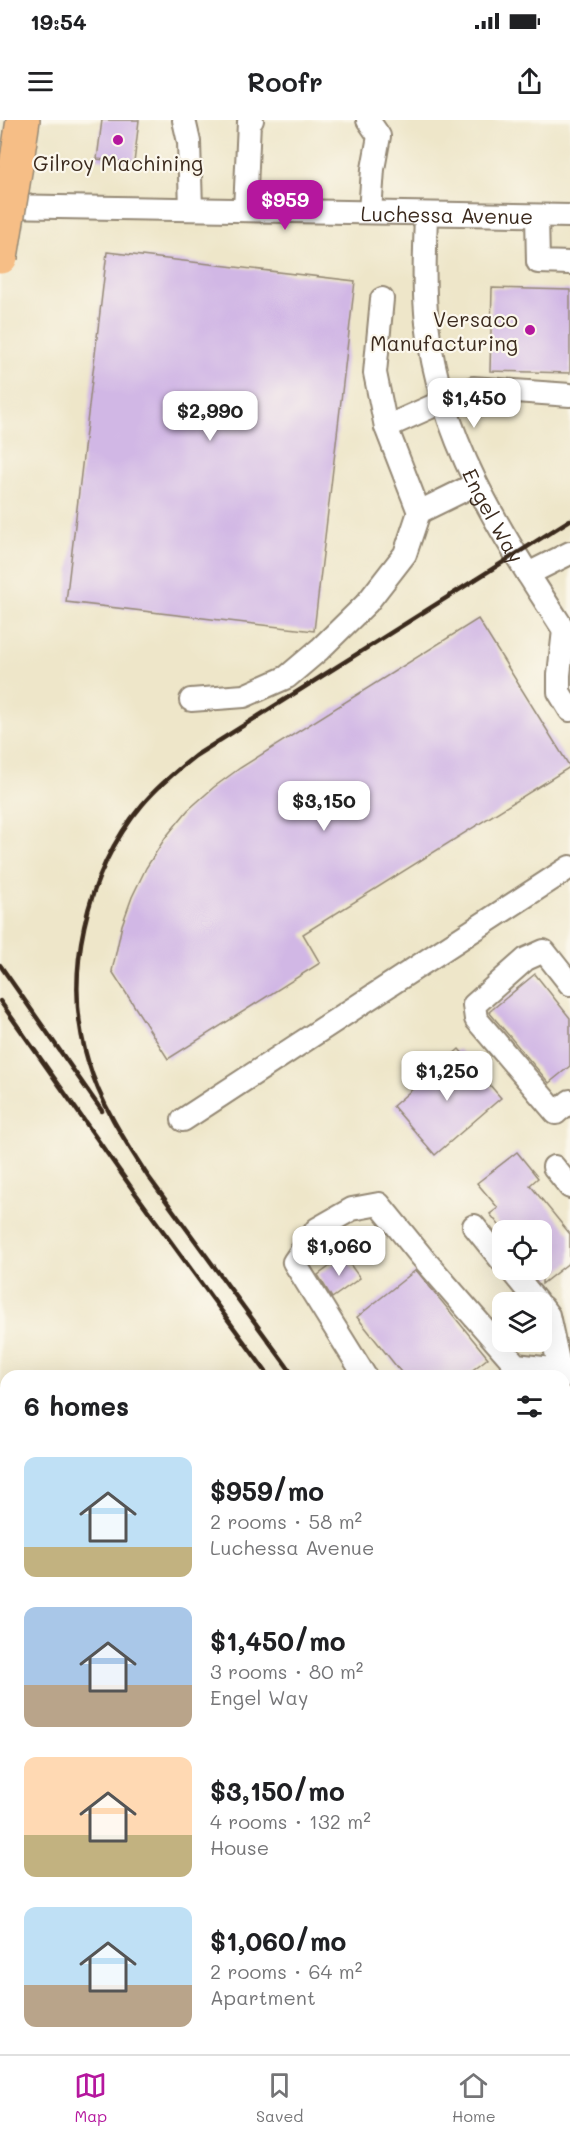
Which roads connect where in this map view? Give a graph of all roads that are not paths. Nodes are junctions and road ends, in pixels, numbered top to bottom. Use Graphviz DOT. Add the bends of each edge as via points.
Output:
graph roads {
  1 [pos="23,120"];
  2 [pos="184,120"];
  3 [pos="252,120"];
  4 [pos="368,120"];
  5 [pos="0,206"];
  6 [pos="191,209"];
  7 [pos="245,210"];
  8 [pos="369,212"];
  9 [pos="426,213"];
  10 [pos="537,216"];
  11 [pos="570,216"];
  12 [pos="1,261"];
  13 [pos="570,262"];
  14 [pos="381,299"];
  15 [pos="570,395"];
  16 [pos="443,402"];
  17 [pos="386,427"];
  18 [pos="476,484"];
  19 [pos="419,512"];
  20 [pos="570,553"];
  21 [pos="528,574"];
  22 [pos="567,631"];
  23 [pos="190,700"];
  24 [pos="570,710"];
  25 [pos="570,867"];
  26 [pos="570,984"];
  27 [pos="570,1101"];
  28 [pos="183,1120"];
  29 [pos="554,1167"];
  30 [pos="570,1187"];
  31 [pos="474,1226"];
  32 [pos="492,1248"];
  33 [pos="519,1280"];
  34 [pos="529,1292"];
  35 [pos="552,1330"];
  36 [pos="361,1370"];
  37 [pos="509,1370"];
  38 [pos="563,1370"];
  1 -- 12 [label="highway, bridge"];
  2 -- 6 [label="street" via="189,142"];
  3 -- 7 [label="street"];
  4 -- 8 [label="street" via="379,136"];
  5 -- 6 [label="street, Luchessa Avenue"];
  6 -- 7 [label="street, Luchessa Avenue"];
  7 -- 8 [label="street, Luchessa Avenue"];
  8 -- 9 [label="street, Luchessa Avenue"];
  9 -- 10 [label="street, Luchessa Avenue"];
  9 -- 16 [label="street, Engel Way" via="424,276 428,325"];
  10 -- 11 [label="street, Luchessa Avenue"];
  10 -- 13 [label="street" via="538,262"];
  14 -- 17 [label="street" via="375,373"];
  15 -- 16 [label="street" via="473,388"];
  16 -- 17 [label="street"];
  16 -- 18 [label="street, Engel Way"];
  17 -- 19 [label="street"];
  18 -- 19 [label="street"];
  18 -- 21 [label="street, Engel Way"];
  19 -- 23 [label="street" via="405,554 373,595 321,649 287,677 244,696"];
  20 -- 21 [label="street"];
  21 -- 22 [label="street, Engel Way"];
  22 -- 24 [label="street" via="559,692"];
  25 -- 28 [label="street"];
  26 -- 27 [label="street" via="544,951 526,959 474,1005 476,1019 556,1113"];
  29 -- 30 [label="street"];
  31 -- 32 [label="street"];
  33 -- 34 [label="street"];
  35 -- 38 [label="street"];
  36 -- 37 [label="street" via="294,1262 317,1229 352,1209 379,1204"];
}
